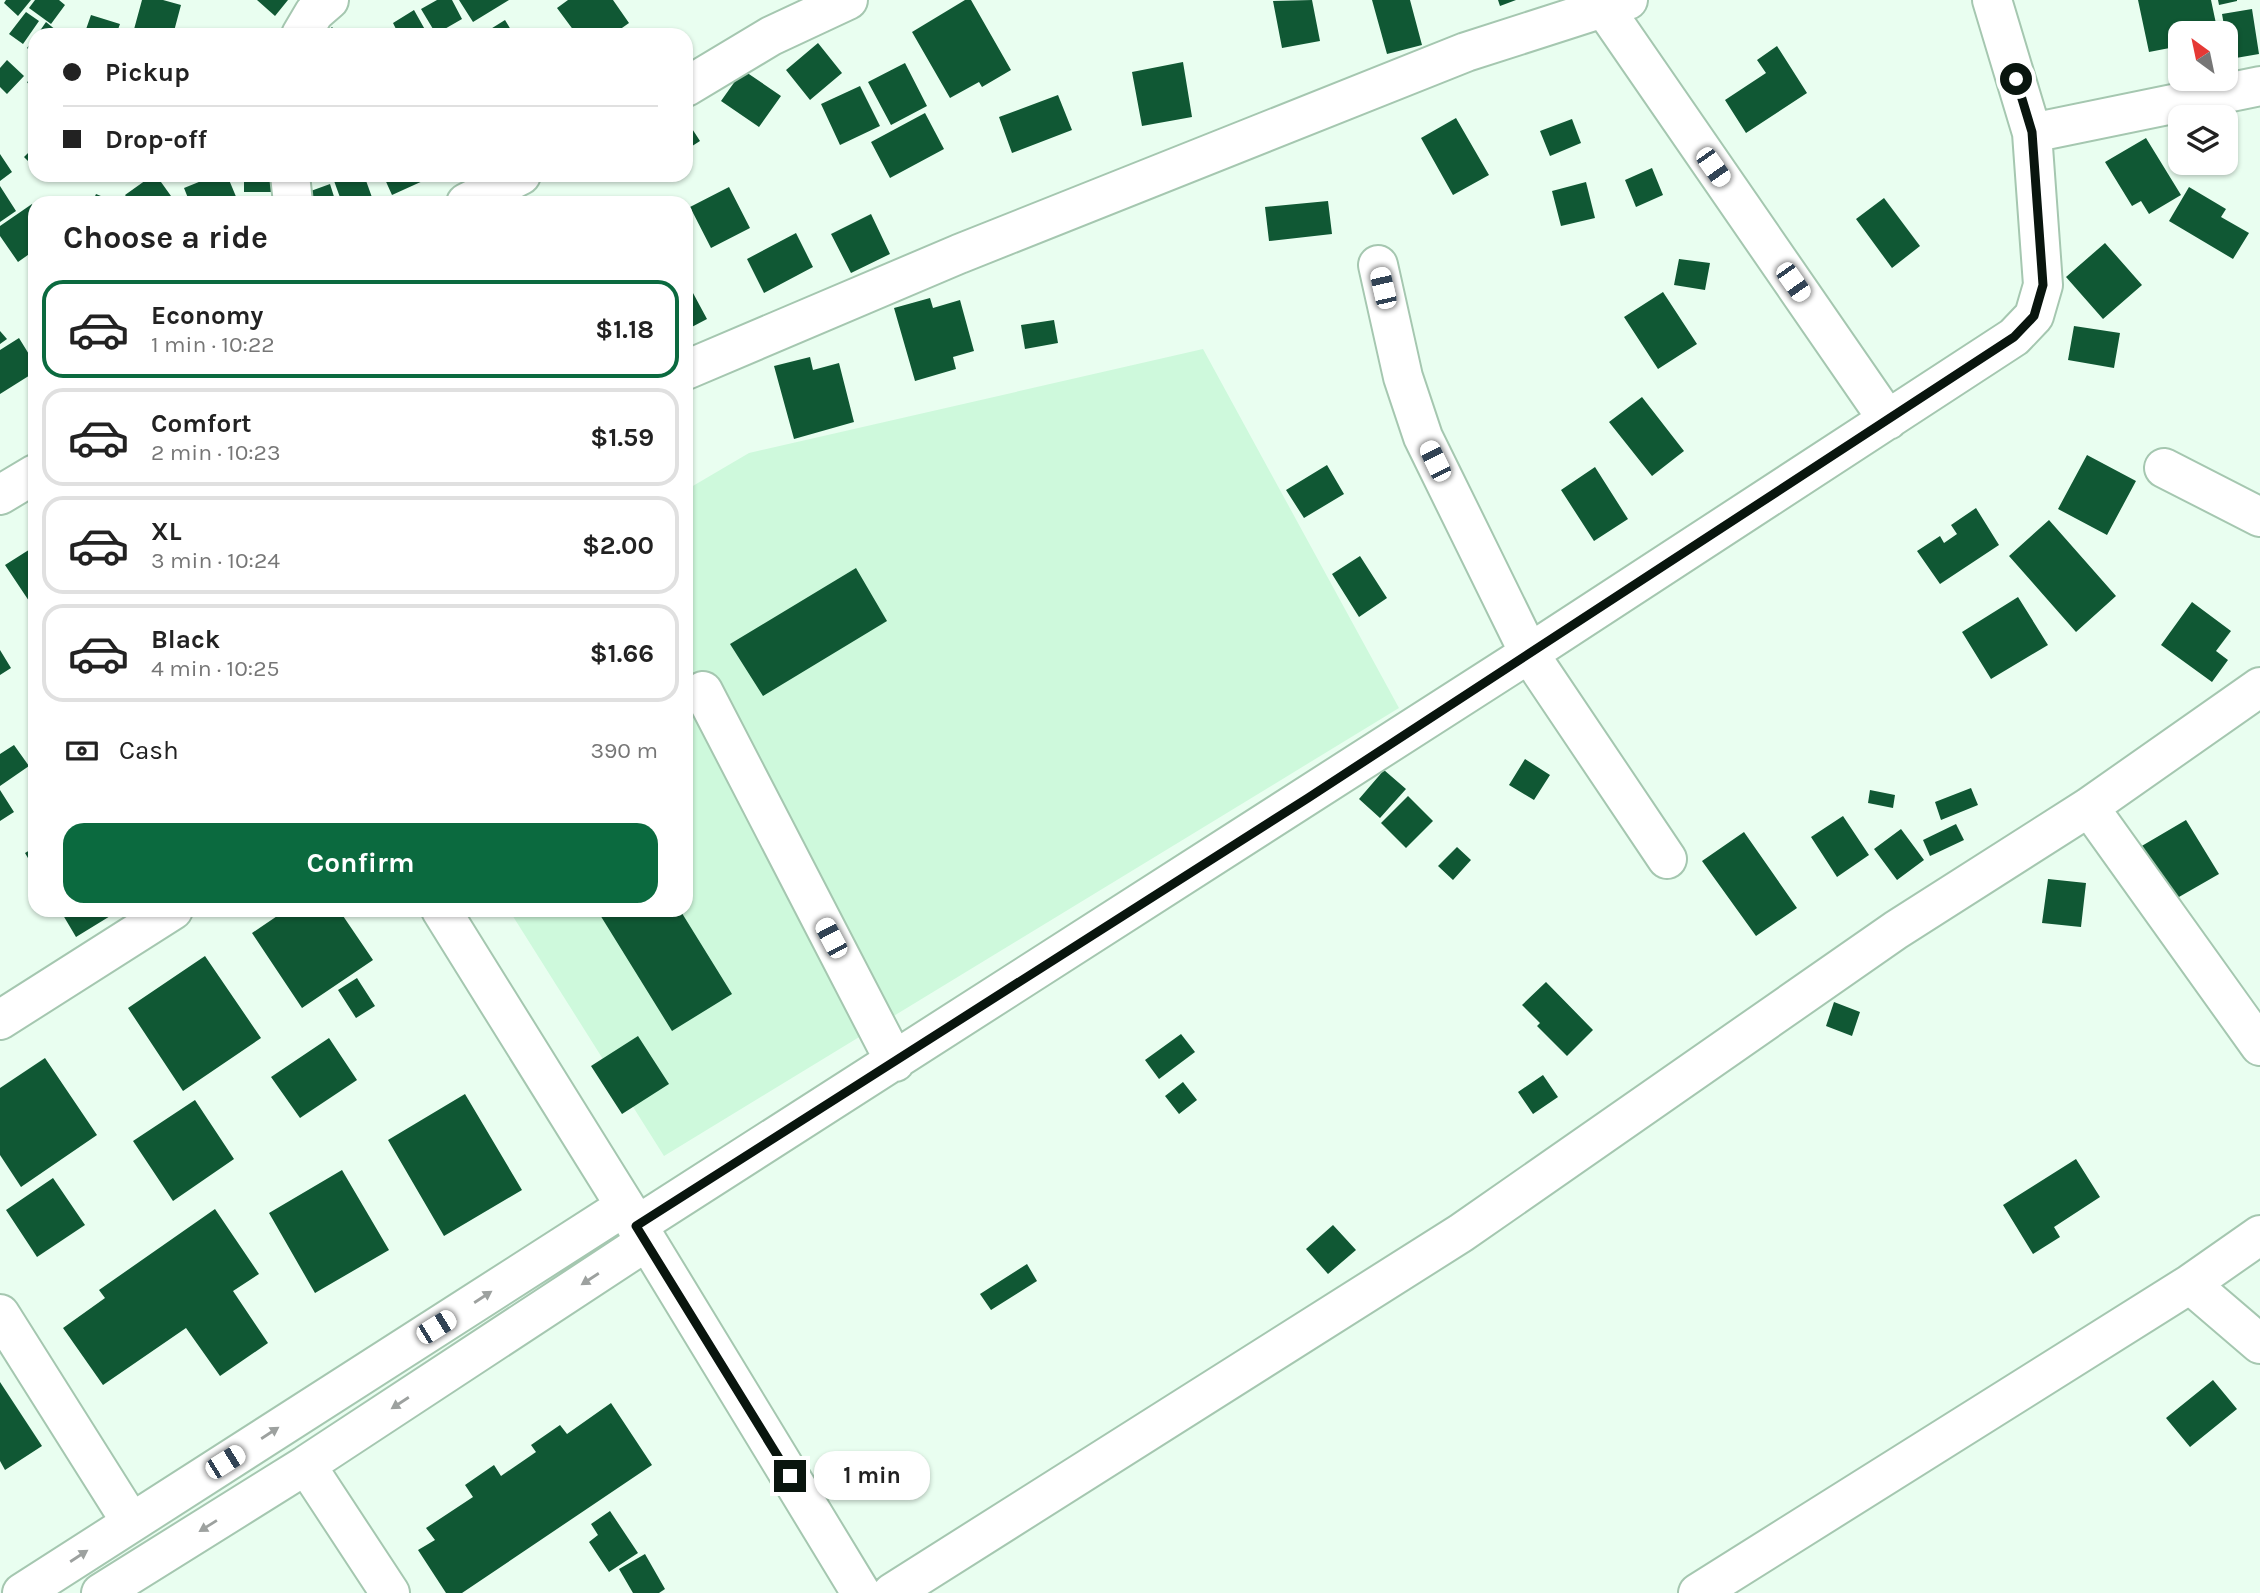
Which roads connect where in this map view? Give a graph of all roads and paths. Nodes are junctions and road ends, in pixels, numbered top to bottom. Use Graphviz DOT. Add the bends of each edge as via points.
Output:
graph roads {
  1 [pos="329,0"];
  2 [pos="848,0"];
  3 [pos="1992,0"];
  4 [pos="1616,4"];
  5 [pos="305,28"];
  6 [pos="693,83"];
  7 [pos="2260,86"];
  8 [pos="2032,132"];
  9 [pos="507,182"];
  10 [pos="480,196"];
  11 [pos="1378,265"];
  12 [pos="693,367"];
  13 [pos="1888,420"];
  14 [pos="2164,468"];
  15 [pos="2260,517"];
  16 [pos="1530,655"];
  17 [pos="2260,687"];
  18 [pos="703,691"];
  19 [pos="2089,807"];
  20 [pos="1667,859"];
  21 [pos="162,917"];
  22 [pos="445,917"];
  23 [pos="0,1020"];
  24 [pos="2260,1046"];
  25 [pos="895,1062"];
  26 [pos="636,1225"];
  27 [pos="2260,1235"];
  28 [pos="2190,1284"];
  29 [pos="0,1314"];
  30 [pos="2260,1344"];
  31 [pos="306,1465"];
  32 [pos="131,1522"];
  33 [pos="22,1593"];
  34 [pos="101,1593"];
  35 [pos="390,1593"];
  36 [pos="861,1593"];
  37 [pos="892,1593"];
  38 [pos="1698,1593"];
  1 -- 5 [label="street"];
  2 -- 6 [label="street" via="771,36"];
  3 -- 8 [label="street"];
  4 -- 12 [label="street" via="1466,52 959,254"];
  4 -- 13 [label="street"];
  7 -- 8 [label="street"];
  8 -- 13 [label="street" via="2043,285 2034,316 2014,337"];
  9 -- 10 [label="street"];
  11 -- 16 [label="street" via="1403,377 1423,437"];
  13 -- 16 [label="street"];
  14 -- 15 [label="street"];
  16 -- 20 [label="street"];
  16 -- 25 [label="street"];
  17 -- 19 [label="street"];
  18 -- 25 [label="street"];
  19 -- 24 [label="street"];
  19 -- 37 [label="street" via="1896,930 1461,1233"];
  21 -- 23 [label="street"];
  22 -- 26 [label="street"];
  25 -- 26 [label="street"];
  26 -- 31 [label="street, one-way"];
  32 -- 26 [label="street, one-way"];
  26 -- 36 [label="street"];
  27 -- 28 [label="street"];
  28 -- 30 [label="street"];
  28 -- 38 [label="street"];
  29 -- 32 [label="street"];
  31 -- 34 [label="street, one-way"];
  31 -- 35 [label="street"];
  33 -- 32 [label="street, one-way"];
}
